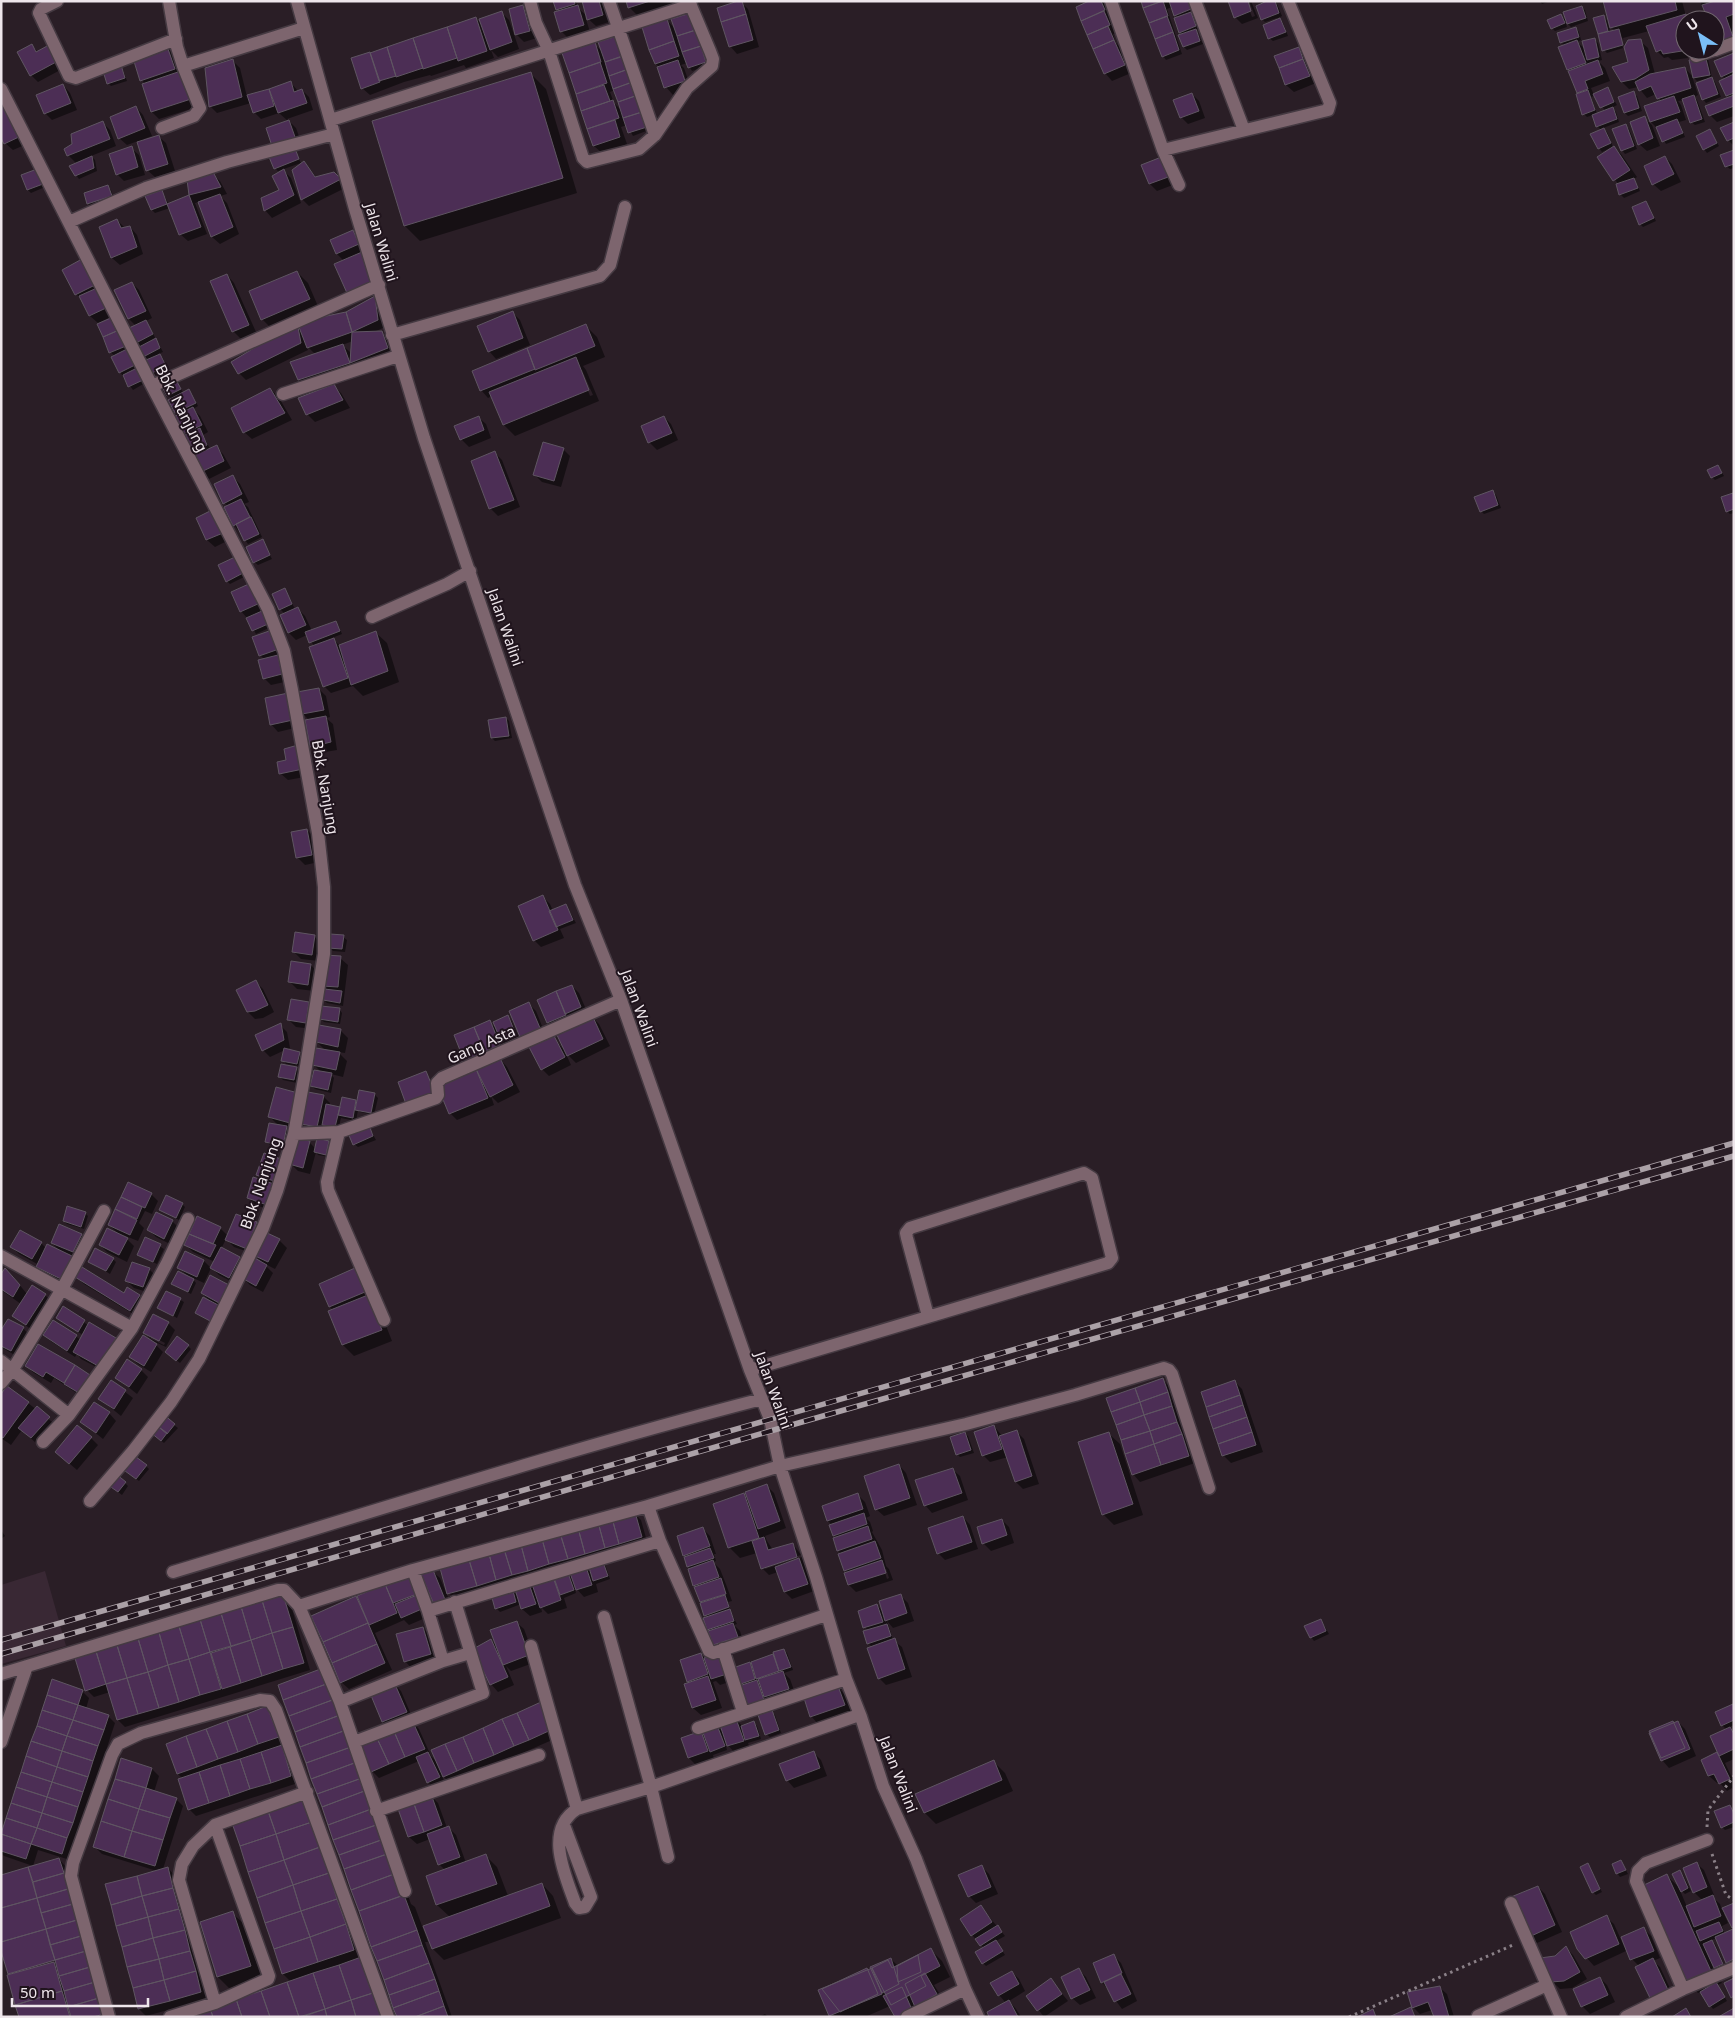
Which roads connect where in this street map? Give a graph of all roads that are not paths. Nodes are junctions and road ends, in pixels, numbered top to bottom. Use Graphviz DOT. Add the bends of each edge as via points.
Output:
graph roads {
  1 [pos="57,1"];
  2 [pos="169,1"];
  3 [pos="297,1"];
  4 [pos="530,1"];
  5 [pos="608,1"];
  6 [pos="1111,1"];
  7 [pos="1195,1"];
  8 [pos="1288,1"];
  9 [pos="690,3"];
  10 [pos="304,28"];
  11 [pos="618,30"];
  12 [pos="176,39"];
  13 [pos="549,51"];
  14 [pos="183,66"];
  15 [pos="1,89"];
  16 [pos="331,120"];
  17 [pos="162,128"];
  18 [pos="1244,130"];
  19 [pos="334,134"];
  20 [pos="655,135"];
  21 [pos="1163,150"];
  22 [pos="1179,185"];
  23 [pos="625,207"];
  24 [pos="68,222"];
  25 [pos="379,285"];
  26 [pos="392,335"];
  27 [pos="398,356"];
  28 [pos="152,386"];
  29 [pos="283,394"];
  30 [pos="470,571"];
  31 [pos="372,617"];
  32 [pos="621,1000"];
  33 [pos="339,1132"];
  34 [pos="294,1134"];
  35 [pos="104,1211"];
  36 [pos="188,1219"];
  37 [pos="1,1256"];
  38 [pos="62,1289"];
  39 [pos="928,1316"];
  40 [pos="384,1320"];
  41 [pos="132,1328"];
  42 [pos="1,1361"];
  43 [pos="13,1370"];
  44 [pos="750,1370"];
  45 [pos="1,1383"];
  46 [pos="762,1400"];
  47 [pos="69,1415"];
  48 [pos="43,1442"];
  49 [pos="780,1466"];
  50 [pos="1209,1488"];
  51 [pos="90,1501"];
  52 [pos="648,1506"];
  53 [pos="660,1541"];
  54 [pos="413,1570"];
  55 [pos="173,1572"];
  56 [pos="455,1602"];
  57 [pos="298,1606"];
  58 [pos="428,1610"];
  59 [pos="826,1615"];
  60 [pos="604,1617"];
  61 [pos="531,1646"];
  62 [pos="723,1650"];
  63 [pos="470,1653"];
  64 [pos="443,1661"];
  65 [pos="27,1666"];
  66 [pos="1,1674"];
  67 [pos="846,1679"];
  68 [pos="340,1702"];
  69 [pos="743,1712"];
  70 [pos="859,1715"];
  71 [pos="698,1728"];
  72 [pos="1,1742"];
  73 [pos="354,1742"];
  74 [pos="539,1754"];
  75 [pos="651,1787"];
  76 [pos="307,1792"];
  77 [pos="577,1809"];
  78 [pos="376,1811"];
  79 [pos="215,1825"];
  80 [pos="564,1825"];
  81 [pos="1707,1840"];
  82 [pos="668,1857"];
  83 [pos="404,1891"];
  84 [pos="1511,1903"];
  85 [pos="1734,1968"];
  86 [pos="1546,1985"];
  87 [pos="965,1989"];
  88 [pos="1683,1989"];
  89 [pos="215,2003"];
  90 [pos="1478,2016"];
  91 [pos="109,2017"];
  92 [pos="170,2017"];
  93 [pos="388,2017"];
  94 [pos="907,2017"];
  95 [pos="978,2017"];
  96 [pos="1561,2017"];
  97 [pos="1626,2017"];
  1 -- 12 [label="street" via="39,13 72,77"];
  2 -- 12 [label="street"];
  3 -- 10 [label="street, Jalan Walini"];
  4 -- 13 [label="street"];
  5 -- 11 [label="street"];
  6 -- 21 [label="street"];
  7 -- 18 [label="street"];
  8 -- 18 [label="street" via="1330,103 1328,110"];
  9 -- 11 [label="street"];
  9 -- 20 [label="street" via="713,59 712,66 687,88"];
  10 -- 14 [label="street"];
  10 -- 16 [label="street, Jalan Walini"];
  11 -- 13 [label="street"];
  11 -- 20 [label="street"];
  12 -- 14 [label="street"];
  13 -- 16 [label="street"];
  13 -- 20 [label="street" via="587,162 638,149"];
  14 -- 17 [label="street" via="200,108 194,116"];
  15 -- 24 [label="street, Bbk. Nanjung"];
  16 -- 19 [label="street, Jalan Walini"];
  18 -- 21 [label="street"];
  19 -- 24 [label="street" via="227,162 146,188"];
  19 -- 25 [label="street, Jalan Walini"];
  21 -- 22 [label="street"];
  23 -- 26 [label="street" via="610,265 600,276"];
  24 -- 28 [label="street, Bbk. Nanjung"];
  25 -- 26 [label="street, Jalan Walini"];
  25 -- 28 [label="street"];
  26 -- 27 [label="street, Jalan Walini"];
  27 -- 29 [label="street"];
  27 -- 30 [label="street, Jalan Walini"];
  28 -- 34 [label="street, Bbk. Nanjung" via="268,609 284,651 292,690 318,833 324,886 324,954"];
  30 -- 31 [label="street"];
  30 -- 32 [label="street, Jalan Walini" via="575,885"];
  32 -- 33 [label="street, Gang Asta" via="442,1078 436,1083 436,1098"];
  32 -- 44 [label="street, Jalan Walini"];
  33 -- 34 [label="street"];
  33 -- 40 [label="street" via="328,1190"];
  34 -- 51 [label="street, Bbk. Nanjung" via="263,1228 199,1359 172,1402"];
  35 -- 38 [label="street"];
  36 -- 41 [label="street"];
  37 -- 38 [label="street"];
  38 -- 41 [label="street"];
  38 -- 43 [label="street"];
  39 -- 39 [label="street" via="1108,1263 1112,1258 1092,1178 1084,1173 910,1228 907,1238"];
  39 -- 44 [label="street"];
  41 -- 47 [label="street"];
  42 -- 43 [label="street"];
  43 -- 45 [label="street"];
  43 -- 47 [label="street"];
  44 -- 46 [label="street, Jalan Walini"];
  46 -- 49 [label="street, Jalan Walini" via="774,1430"];
  46 -- 55 [label="street" via="424,1494"];
  47 -- 48 [label="street"];
  49 -- 50 [label="street" via="966,1424 1164,1368 1172,1374"];
  49 -- 52 [label="street"];
  49 -- 59 [label="street, Jalan Walini"];
  52 -- 53 [label="street"];
  52 -- 54 [label="street"];
  53 -- 56 [label="street"];
  53 -- 62 [label="street" via="709,1651"];
  54 -- 57 [label="street"];
  54 -- 58 [label="street"];
  56 -- 58 [label="street"];
  56 -- 63 [label="street"];
  57 -- 65 [label="street" via="284,1590 278,1590"];
  57 -- 68 [label="street"];
  58 -- 64 [label="street"];
  59 -- 62 [label="street"];
  59 -- 67 [label="street, Jalan Walini"];
  60 -- 75 [label="street"];
  61 -- 77 [label="street"];
  62 -- 69 [label="street"];
  63 -- 64 [label="street"];
  63 -- 73 [label="street" via="483,1692"];
  64 -- 68 [label="street"];
  65 -- 66 [label="street"];
  65 -- 72 [label="street"];
  67 -- 69 [label="street"];
  67 -- 70 [label="street, Jalan Walini"];
  68 -- 73 [label="street"];
  69 -- 71 [label="street"];
  70 -- 75 [label="street"];
  70 -- 87 [label="street, Jalan Walini" via="883,1786 916,1859"];
  73 -- 78 [label="street"];
  74 -- 78 [label="street"];
  75 -- 77 [label="street"];
  75 -- 82 [label="street"];
  76 -- 79 [label="street"];
  76 -- 91 [label="street" via="276,1710 270,1702 260,1700 141,1733 118,1744 71,1876"];
  76 -- 93 [label="street"];
  77 -- 80 [label="street" via="569,1814"];
  78 -- 83 [label="street"];
  79 -- 89 [label="street" via="193,1846 182,1864 179,1880"];
  79 -- 89 [label="street" via="269,1976"];
  80 -- 80 [label="street" via="558,1836 558,1848 575,1903 579,1908 585,1907 591,1897"];
  81 -- 88 [label="street" via="1646,1863 1638,1871 1636,1881"];
  84 -- 86 [label="street"];
  85 -- 88 [label="street"];
  86 -- 90 [label="street"];
  86 -- 96 [label="street"];
  87 -- 94 [label="street"];
  87 -- 95 [label="street, Jalan Walini"];
  88 -- 97 [label="street"];
  89 -- 92 [label="street"];
}
